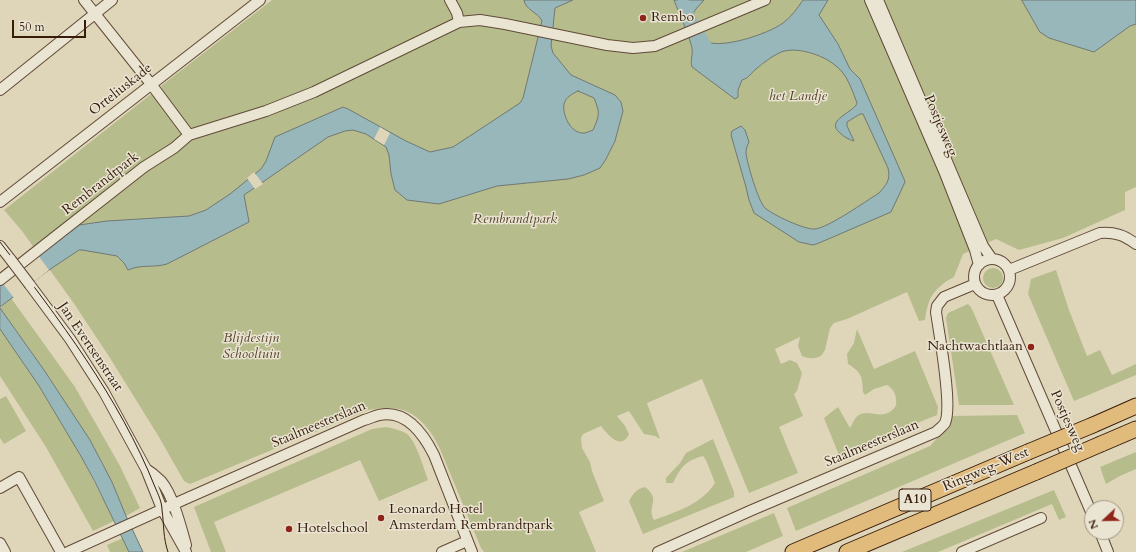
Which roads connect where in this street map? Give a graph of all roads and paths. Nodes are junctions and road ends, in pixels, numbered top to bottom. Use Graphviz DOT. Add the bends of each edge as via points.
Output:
graph roads {
  1 [pos="84,0"];
  2 [pos="112,0"];
  3 [pos="260,0"];
  4 [pos="450,0"];
  5 [pos="765,0"];
  6 [pos="870,0"];
  7 [pos="878,0"];
  8 [pos="94,14"];
  9 [pos="883,21"];
  10 [pos="459,22"];
  11 [pos="151,84"];
  12 [pos="0,90"];
  13 [pos="189,136"];
  14 [pos="0,202"];
  15 [pos="1136,244"];
  16 [pos="0,246"];
  17 [pos="992,259"];
  18 [pos="979,265"];
  19 [pos="1009,270"];
  20 [pos="0,280"];
  21 [pos="975,284"];
  22 [pos="997,295"];
  23 [pos="1136,406"];
  24 [pos="1136,429"];
  25 [pos="146,469"];
  26 [pos="0,488"];
  27 [pos="1086,500"];
  28 [pos="173,504"];
  29 [pos="162,509"];
  30 [pos="1041,518"];
  31 [pos="1103,540"];
  32 [pos="467,541"];
  33 [pos="0,543"];
  34 [pos="798,550"];
  35 [pos="4,552"];
  36 [pos="61,552"];
  37 [pos="69,552"];
  38 [pos="187,552"];
  39 [pos="442,552"];
  40 [pos="472,552"];
  41 [pos="658,552"];
  42 [pos="847,552"];
  43 [pos="962,552"];
  44 [pos="1108,552"];
  1 -- 8 [label="street"];
  2 -- 8 [label="street"];
  3 -- 11 [label="street, Orteliuskade"];
  4 -- 10 [label="street"];
  5 -- 10 [label="street" via="655,46 633,48 480,20"];
  6 -- 9 [label="street, Postjesweg"];
  7 -- 9 [label="street, Postjesweg"];
  8 -- 11 [label="street"];
  8 -- 12 [label="street"];
  9 -- 17 [label="street, Postjesweg"];
  9 -- 18 [label="street, Postjesweg"];
  10 -- 13 [label="street, Rembrandtpark" via="314,92"];
  11 -- 13 [label="street"];
  11 -- 14 [label="street, Orteliuskade"];
  13 -- 20 [label="street, Rembrandtpark"];
  15 -- 19 [label="street" via="1113,232 1100,233"];
  16 -- 25 [label="street, Jan Evertsenstraat, bridge" via="70,339 104,392"];
  17 -- 18 [label="street"];
  17 -- 19 [label="street" via="1002,262"];
  18 -- 21 [label="street" via="974,274"];
  19 -- 22 [label="street" via="1009,284"];
  21 -- 22 [label="street" via="985,294"];
  21 -- 41 [label="street, Staalmeesterslaan" via="944,297 937,306 948,409 945,423 936,432"];
  22 -- 27 [label="street, Postjesweg"];
  23 -- 34 [label="highway, Ringweg-West / A10, bridge"];
  24 -- 42 [label="highway, Ringweg-West / A10, bridge"];
  25 -- 28 [label="street, Jan Evertsenstraat" via="161,481"];
  25 -- 29 [label="street, Jan Evertsenstraat"];
  26 -- 36 [label="street" via="19,477"];
  28 -- 29 [label="street, Staalmeesterslaan"];
  28 -- 32 [label="street, Staalmeesterslaan" via="364,420 389,414 403,418 416,428 426,441 434,455"];
  28 -- 38 [label="street, Jan Evertsenstraat"];
  29 -- 37 [label="street, Staalmeesterslaan"];
  29 -- 38 [label="street, Jan Evertsenstraat"];
  30 -- 43 [label="street"];
  31 -- 44 [label="street"];
  32 -- 39 [label="street"];
  32 -- 40 [label="street, Staalmeesterslaan"];
  33 -- 35 [label="street"];
}
